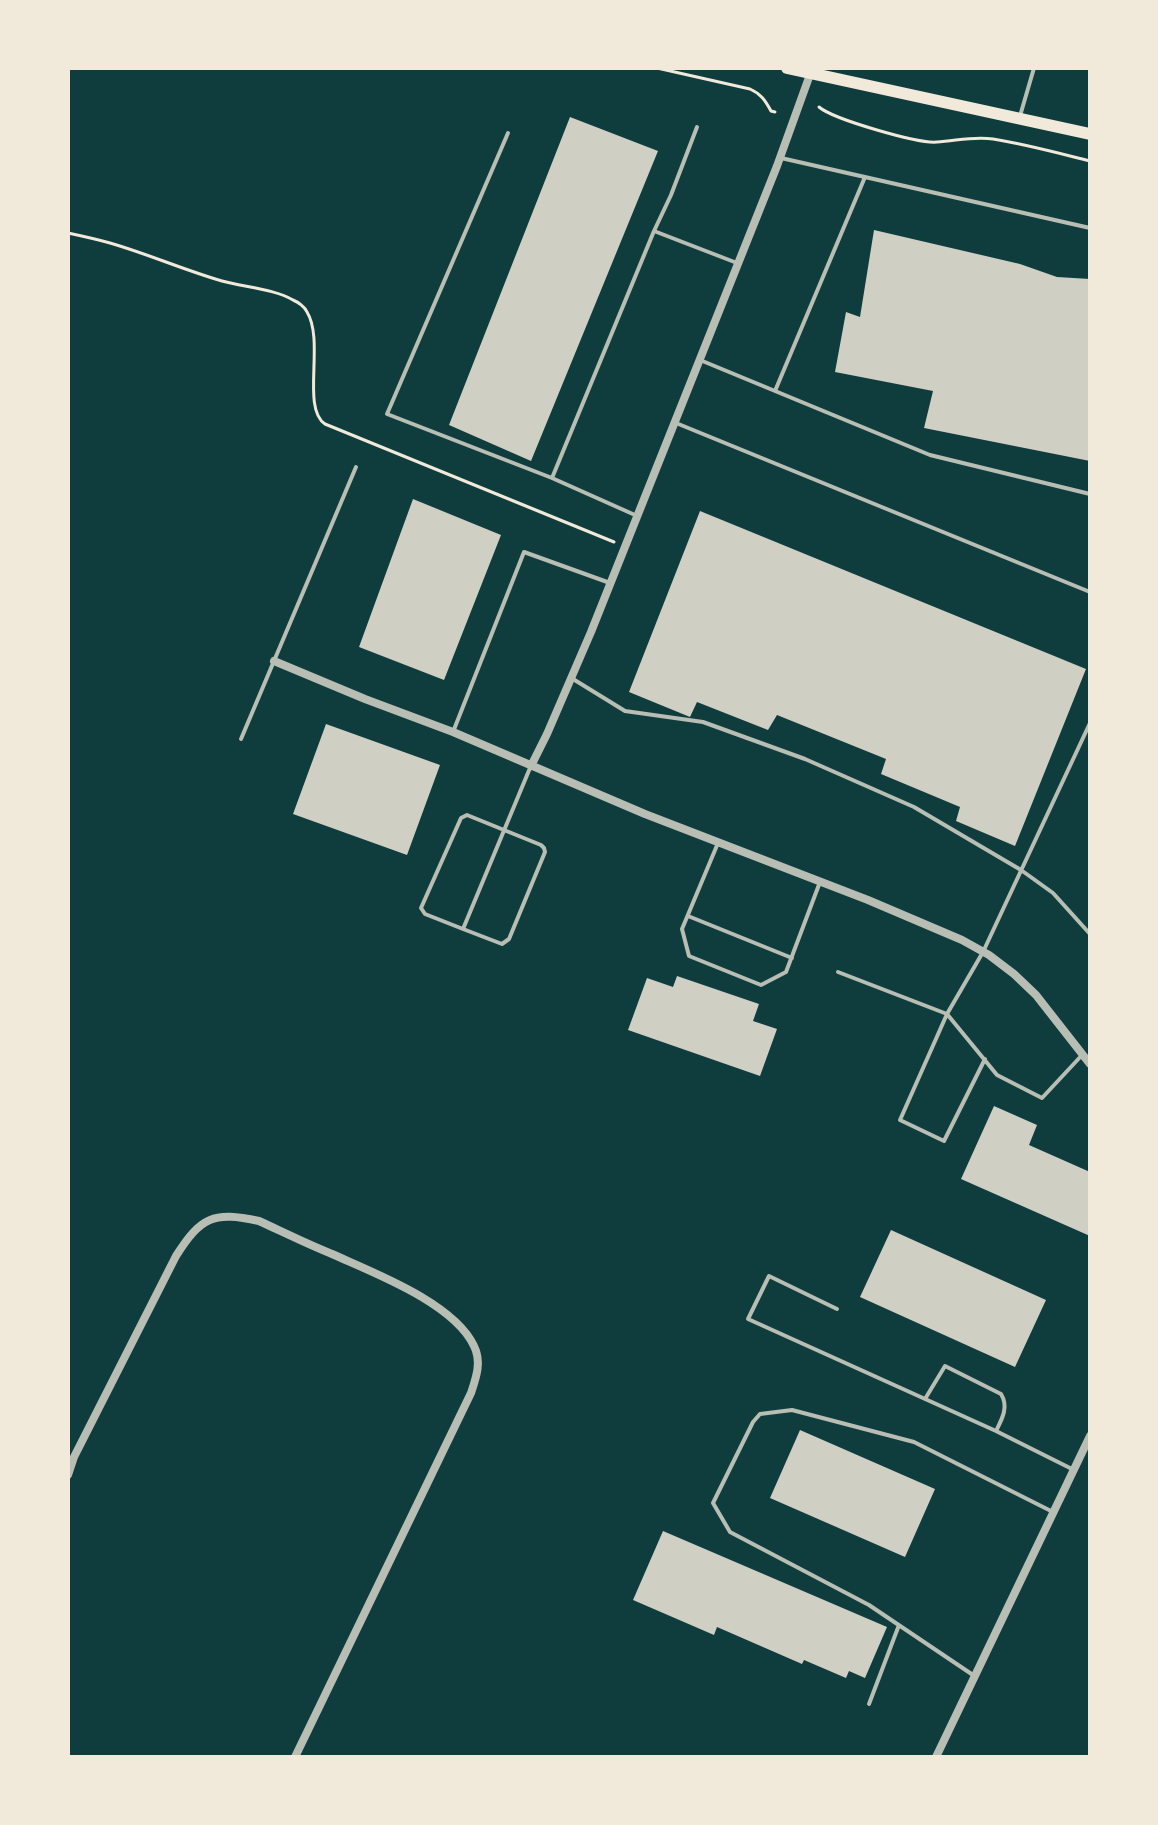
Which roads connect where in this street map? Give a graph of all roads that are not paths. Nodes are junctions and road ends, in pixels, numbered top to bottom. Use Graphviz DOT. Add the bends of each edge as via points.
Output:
graph roads {
  1 [pos="787,68"];
  2 [pos="1034,68"];
  3 [pos="812,71"];
  4 [pos="1020,119"];
  5 [pos="697,127"];
  6 [pos="508,133"];
  7 [pos="1090,134"];
  8 [pos="781,158"];
  9 [pos="865,177"];
  10 [pos="1090,228"];
  11 [pos="654,231"];
  12 [pos="738,264"];
  13 [pos="700,359"];
  14 [pos="775,391"];
  15 [pos="674,422"];
  16 [pos="356,467"];
  17 [pos="552,478"];
  18 [pos="1090,494"];
  19 [pos="637,516"];
  20 [pos="610,583"];
  21 [pos="1090,592"];
  22 [pos="274,661"];
  23 [pos="571,677"];
  24 [pos="1090,723"];
  25 [pos="453,732"];
  26 [pos="241,739"];
  27 [pos="531,766"];
  28 [pos="503,829"];
  29 [pos="718,843"];
  30 [pos="1021,870"];
  31 [pos="820,882"];
  32 [pos="688,916"];
  33 [pos="463,929"];
  34 [pos="1090,934"];
  35 [pos="983,952"];
  36 [pos="792,958"];
  37 [pos="838,972"];
  38 [pos="947,1014"];
  39 [pos="1083,1054"];
  40 [pos="985,1059"];
  41 [pos="1090,1064"];
  42 [pos="837,1309"];
  43 [pos="925,1399"];
  44 [pos="996,1431"];
  45 [pos="1090,1436"];
  46 [pos="1074,1470"];
  47 [pos="68,1475"];
  48 [pos="1054,1512"];
  49 [pos="899,1625"];
  50 [pos="975,1677"];
  51 [pos="869,1704"];
  52 [pos="295,1757"];
  53 [pos="936,1757"];
  1 -- 3 [label="main road"];
  2 -- 4 [label="lane"];
  3 -- 4 [label="main road"];
  3 -- 8 [label="street"];
  4 -- 7 [label="main road"];
  5 -- 11 [label="lane"];
  6 -- 17 [label="lane" via="387,414"];
  8 -- 9 [label="lane"];
  8 -- 12 [label="street"];
  9 -- 10 [label="lane"];
  9 -- 14 [label="lane"];
  11 -- 12 [label="lane"];
  11 -- 17 [label="lane"];
  12 -- 13 [label="street"];
  13 -- 14 [label="lane"];
  13 -- 15 [label="street"];
  14 -- 18 [label="lane" via="930,455"];
  15 -- 19 [label="street"];
  15 -- 21 [label="lane"];
  16 -- 22 [label="lane"];
  17 -- 19 [label="lane"];
  19 -- 20 [label="street"];
  20 -- 23 [label="street"];
  20 -- 25 [label="lane" via="524,552"];
  22 -- 25 [label="street"];
  22 -- 26 [label="lane"];
  23 -- 27 [label="street"];
  23 -- 30 [label="lane" via="625,711 703,722 819,765 914,807"];
  24 -- 30 [label="lane"];
  25 -- 27 [label="street"];
  27 -- 28 [label="lane"];
  27 -- 29 [label="street"];
  28 -- 33 [label="lane"];
  28 -- 33 [label="lane" via="467,815 461,818 421,908"];
  28 -- 33 [label="lane" via="545,852 506,942"];
  29 -- 31 [label="street"];
  29 -- 32 [label="lane"];
  30 -- 34 [label="lane" via="1053,893"];
  30 -- 35 [label="lane"];
  31 -- 35 [label="street"];
  31 -- 36 [label="lane"];
  32 -- 36 [label="lane"];
  32 -- 36 [label="lane" via="682,929 689,956 761,985 786,972"];
  35 -- 38 [label="lane"];
  35 -- 39 [label="street" via="1036,995"];
  37 -- 38 [label="lane"];
  38 -- 40 [label="lane"];
  38 -- 40 [label="lane" via="900,1120 944,1141"];
  39 -- 40 [label="lane" via="1042,1098 997,1075"];
  39 -- 41 [label="street"];
  42 -- 43 [label="lane" via="769,1276 748,1319"];
  43 -- 44 [label="lane"];
  43 -- 44 [label="lane" via="945,1366 1001,1394 1005,1409"];
  44 -- 46 [label="lane"];
  45 -- 46 [label="street"];
  46 -- 48 [label="street"];
  47 -- 52 [label="street" via="184,1242 208,1219 259,1221 407,1289 466,1333 475,1348 477,1377"];
  48 -- 49 [label="lane" via="914,1442 792,1410 760,1414 713,1503 730,1532"];
  48 -- 50 [label="street"];
  49 -- 50 [label="lane"];
  49 -- 51 [label="lane"];
  50 -- 53 [label="street"];
}
